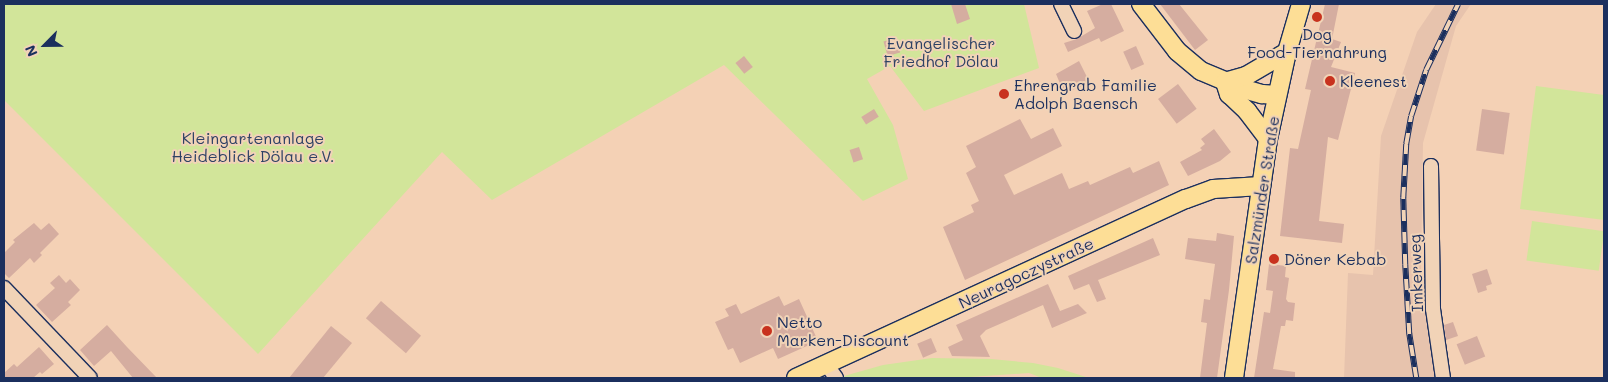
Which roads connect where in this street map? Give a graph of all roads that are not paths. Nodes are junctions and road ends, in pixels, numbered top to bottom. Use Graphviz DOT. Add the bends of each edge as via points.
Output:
graph roads {
  1 [pos="1061,4"];
  2 [pos="1141,4"];
  3 [pos="1301,4"];
  4 [pos="1074,30"];
  5 [pos="1288,52"];
  6 [pos="1225,82"];
  7 [pos="1277,95"];
  8 [pos="1268,139"];
  9 [pos="1431,166"];
  10 [pos="1261,186"];
  11 [pos="4,288"];
  12 [pos="831,371"];
  13 [pos="90,378"];
  14 [pos="796,378"];
  15 [pos="1234,378"];
  16 [pos="1443,378"];
  1 -- 4 [label="street"];
  2 -- 6 [label="main road" via="1186,60"];
  3 -- 5 [label="main road, Salzmünder Straße"];
  5 -- 6 [label="main road" via="1246,76"];
  5 -- 7 [label="main road, Salzmünder Straße"];
  6 -- 7 [label="main road" via="1262,94"];
  6 -- 8 [label="main road" via="1229,94"];
  7 -- 8 [label="main road, Salzmünder Straße"];
  8 -- 10 [label="main road, Salzmünder Straße"];
  9 -- 16 [label="street, Imkerweg" via="1433,309"];
  10 -- 12 [label="main road, Neuragoczystraße" via="1213,188 1186,199"];
  10 -- 15 [label="main road, Salzmünder Straße"];
  11 -- 13 [label="street"];
  12 -- 14 [label="main road, Neuragoczystraße"];
}
